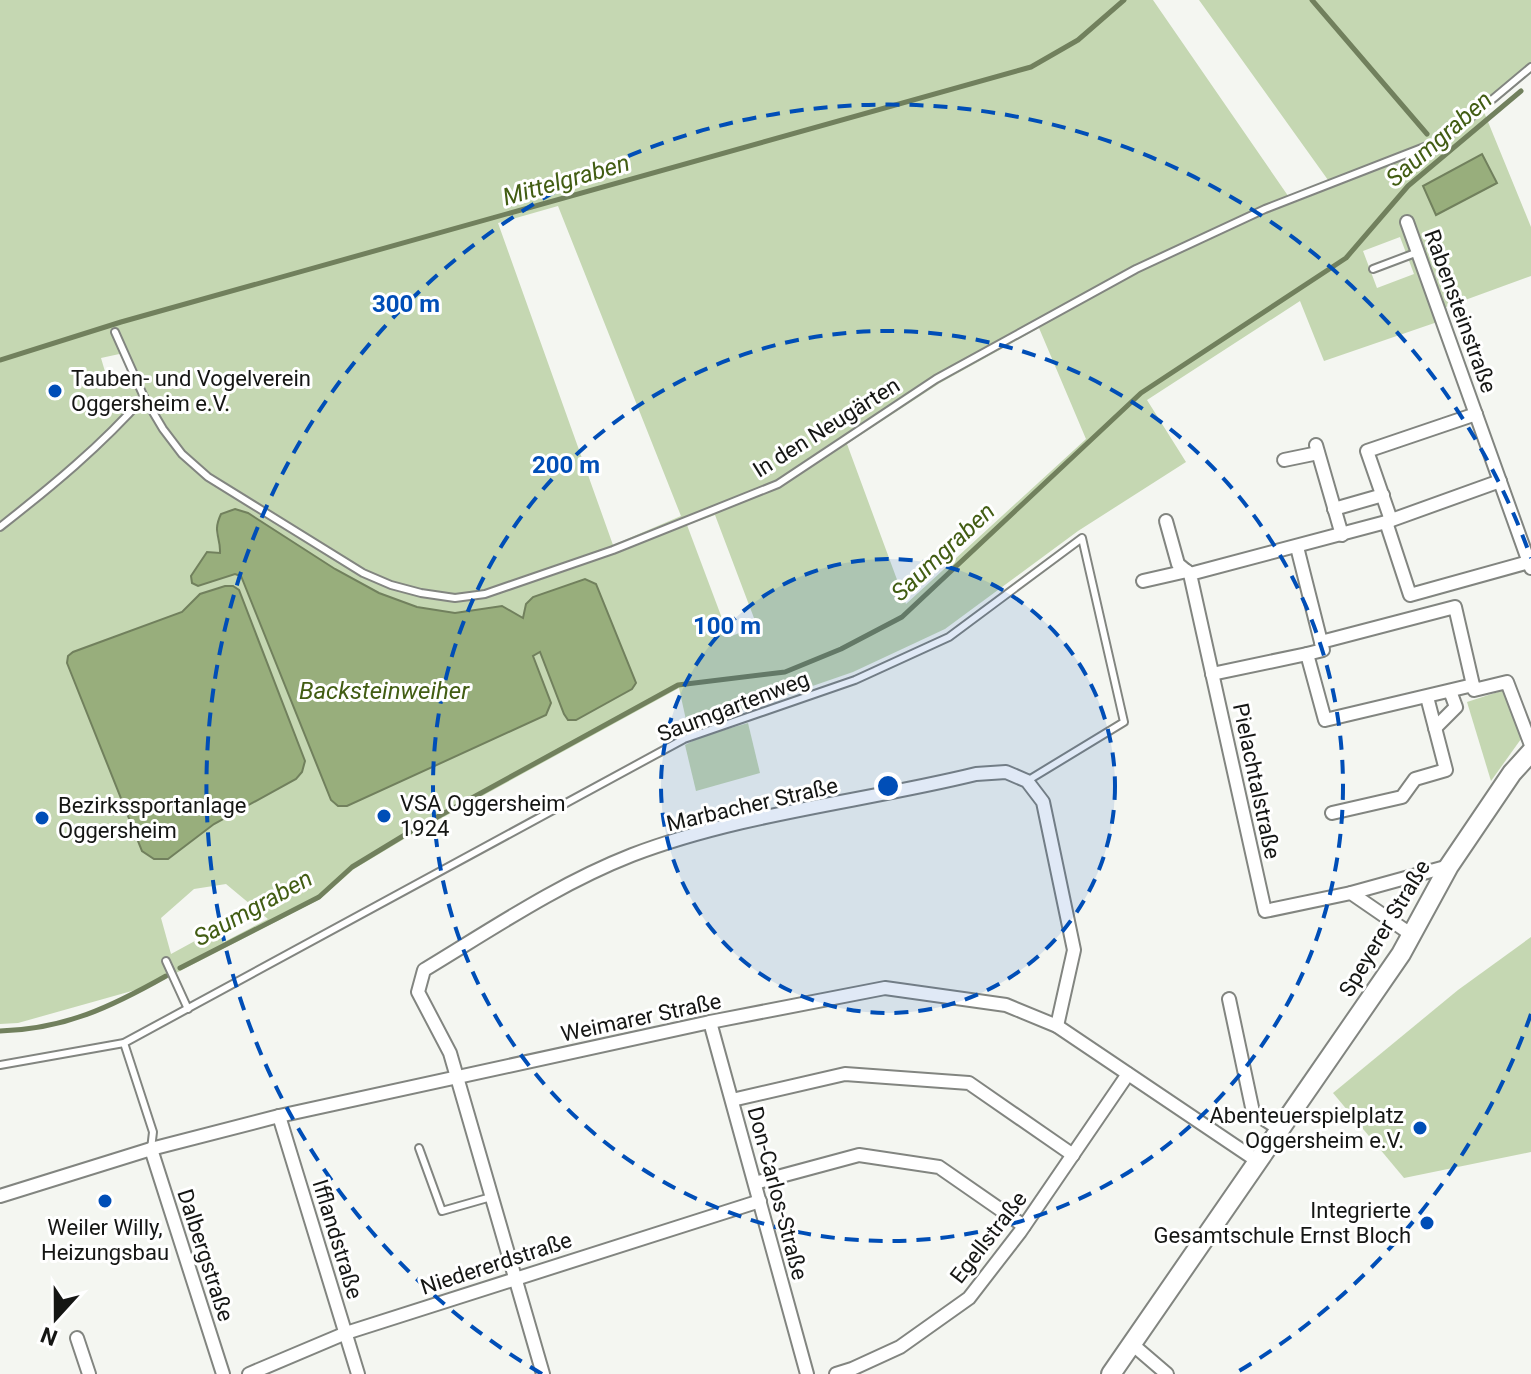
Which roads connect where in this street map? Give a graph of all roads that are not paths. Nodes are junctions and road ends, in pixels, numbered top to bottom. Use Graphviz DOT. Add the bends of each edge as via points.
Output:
graph roads {
  1 [pos="1531,67"];
  2 [pos="1407,222"];
  3 [pos="1418,252"];
  4 [pos="1373,269"];
  5 [pos="115,332"];
  6 [pos="144,397"];
  7 [pos="1476,414"];
  8 [pos="1284,460"];
  9 [pos="1500,481"];
  10 [pos="1383,495"];
  11 [pos="1334,509"];
  12 [pos="1166,521"];
  13 [pos="1388,521"];
  14 [pos="0,527"];
  15 [pos="1342,535"];
  16 [pos="1297,547"];
  17 [pos="1530,565"];
  18 [pos="1188,572"];
  19 [pos="1143,581"];
  20 [pos="1450,585"];
  21 [pos="1410,595"];
  22 [pos="1455,607"];
  23 [pos="1416,617"];
  24 [pos="1321,642"];
  25 [pos="1307,654"];
  26 [pos="1212,674"];
  27 [pos="1473,685"];
  28 [pos="1450,691"];
  29 [pos="1427,697"];
  30 [pos="1435,728"];
  31 [pos="1531,745"];
  32 [pos="1531,752"];
  33 [pos="1027,781"];
  34 [pos="1332,813"];
  35 [pos="1449,866"];
  36 [pos="1351,893"];
  37 [pos="1412,935"];
  38 [pos="166,961"];
  39 [pos="1229,999"];
  40 [pos="188,1009"];
  41 [pos="710,1022"];
  42 [pos="1057,1026"];
  43 [pos="124,1043"];
  44 [pos="0,1065"];
  45 [pos="1128,1074"];
  46 [pos="456,1079"];
  47 [pos="732,1100"];
  48 [pos="279,1116"];
  49 [pos="1281,1130"];
  50 [pos="419,1148"];
  51 [pos="151,1149"];
  52 [pos="1073,1155"];
  53 [pos="1259,1162"];
  54 [pos="755,1183"];
  55 [pos="0,1196"];
  56 [pos="491,1197"];
  57 [pos="760,1201"];
  58 [pos="1024,1226"];
  59 [pos="516,1277"];
  60 [pos="346,1333"];
  61 [pos="77,1338"];
  62 [pos="1132,1344"];
  63 [pos="89,1374"];
  64 [pos="223,1374"];
  65 [pos="249,1374"];
  66 [pos="358,1374"];
  67 [pos="543,1374"];
  68 [pos="807,1374"];
  69 [pos="836,1374"];
  70 [pos="1111,1374"];
  71 [pos="1167,1374"];
  1 -- 6 [label="lane, In den Neugärten" via="1445,139 1265,209 1136,269 936,379 778,484 485,594 455,598 421,593 363,573 208,477 182,454"];
  2 -- 3 [label="street, Rabensteinstraße"];
  3 -- 4 [label="lane"];
  3 -- 7 [label="street, Rabensteinstraße"];
  5 -- 6 [label="lane, In den Neugärten"];
  6 -- 14 [label="lane" via="116,429"];
  7 -- 9 [label="street, Rabensteinstraße"];
  7 -- 10 [label="street, Rabensteinstraße" via="1367,451"];
  8 -- 11 [label="street" via="1317,449"];
  9 -- 13 [label="street"];
  9 -- 17 [label="street, Rabensteinstraße"];
  10 -- 11 [label="street"];
  10 -- 13 [label="street, Rabensteinstraße"];
  11 -- 15 [label="street"];
  12 -- 18 [label="street, Pielachtalstraße" via="1178,564"];
  13 -- 15 [label="street"];
  13 -- 21 [label="street, Rabensteinstraße"];
  15 -- 16 [label="street"];
  16 -- 18 [label="street"];
  16 -- 24 [label="street"];
  17 -- 20 [label="street"];
  18 -- 19 [label="street"];
  18 -- 26 [label="street, Pielachtalstraße"];
  20 -- 21 [label="street"];
  20 -- 22 [label="street"];
  21 -- 23 [label="street, Rabensteinstraße"];
  22 -- 23 [label="street"];
  22 -- 27 [label="street"];
  23 -- 24 [label="street"];
  24 -- 25 [label="street" via="1323,650"];
  25 -- 26 [label="street"];
  25 -- 29 [label="street" via="1325,720"];
  26 -- 36 [label="street, Pielachtalstraße" via="1265,911"];
  27 -- 28 [label="street"];
  27 -- 31 [label="street" via="1474,690 1507,682"];
  28 -- 29 [label="street"];
  28 -- 30 [label="street" via="1456,707"];
  29 -- 30 [label="street"];
  30 -- 34 [label="street" via="1446,770 1415,779 1402,797"];
  32 -- 35 [label="street, Speyerer Straße"];
  33 -- 40 [label="lane, Saumgartenweg" via="1124,722 1082,538 949,637 855,680 684,739"];
  33 -- 42 [label="street" via="1043,802 1074,950"];
  33 -- 46 [label="street, Marbacher Straße" via="1006,772 976,774 706,831 633,855 563,887 424,970 418,992 450,1053"];
  35 -- 36 [label="street, Pielachtalstraße"];
  35 -- 37 [label="street, Speyerer Straße"];
  36 -- 37 [label="street"];
  37 -- 49 [label="street, Speyerer Straße"];
  38 -- 40 [label="lane"];
  39 -- 49 [label="street" via="1253,1112"];
  40 -- 43 [label="lane, Saumgartenweg"];
  41 -- 42 [label="street, Weimarer Straße" via="885,988 1006,1005"];
  41 -- 46 [label="street, Weimarer Straße"];
  41 -- 47 [label="street, Don-Carlos-Straße"];
  42 -- 45 [label="street, Weimarer Straße"];
  43 -- 44 [label="lane, Saumgartenweg"];
  43 -- 51 [label="lane" via="153,1132"];
  45 -- 52 [label="street, Egellstraße"];
  45 -- 53 [label="street, Weimarer Straße"];
  46 -- 48 [label="street, Weimarer Straße"];
  46 -- 56 [label="street, Marbacher Straße"];
  47 -- 52 [label="street" via="845,1074 969,1083"];
  47 -- 54 [label="street, Don-Carlos-Straße"];
  48 -- 51 [label="street, Weimarer Straße"];
  48 -- 60 [label="street, Ifflandstraße"];
  49 -- 53 [label="street, Speyerer Straße"];
  50 -- 56 [label="lane" via="442,1211"];
  51 -- 55 [label="street, Weimarer Straße"];
  51 -- 64 [label="street, Dalbergstraße"];
  52 -- 58 [label="street, Egellstraße"];
  53 -- 62 [label="street, Speyerer Straße"];
  54 -- 57 [label="street, Don-Carlos-Straße"];
  54 -- 58 [label="street" via="859,1155 939,1167"];
  56 -- 59 [label="street, Marbacher Straße"];
  57 -- 59 [label="street, Niedererdstraße"];
  57 -- 68 [label="street, Don-Carlos-Straße"];
  58 -- 69 [label="street, Egellstraße" via="969,1298 900,1347"];
  59 -- 60 [label="street, Niedererdstraße"];
  59 -- 67 [label="street, Marbacher Straße"];
  60 -- 65 [label="street, Niedererdstraße"];
  60 -- 66 [label="street, Ifflandstraße"];
  61 -- 63 [label="street"];
  62 -- 70 [label="street, Speyerer Straße"];
  62 -- 71 [label="street"];
}
